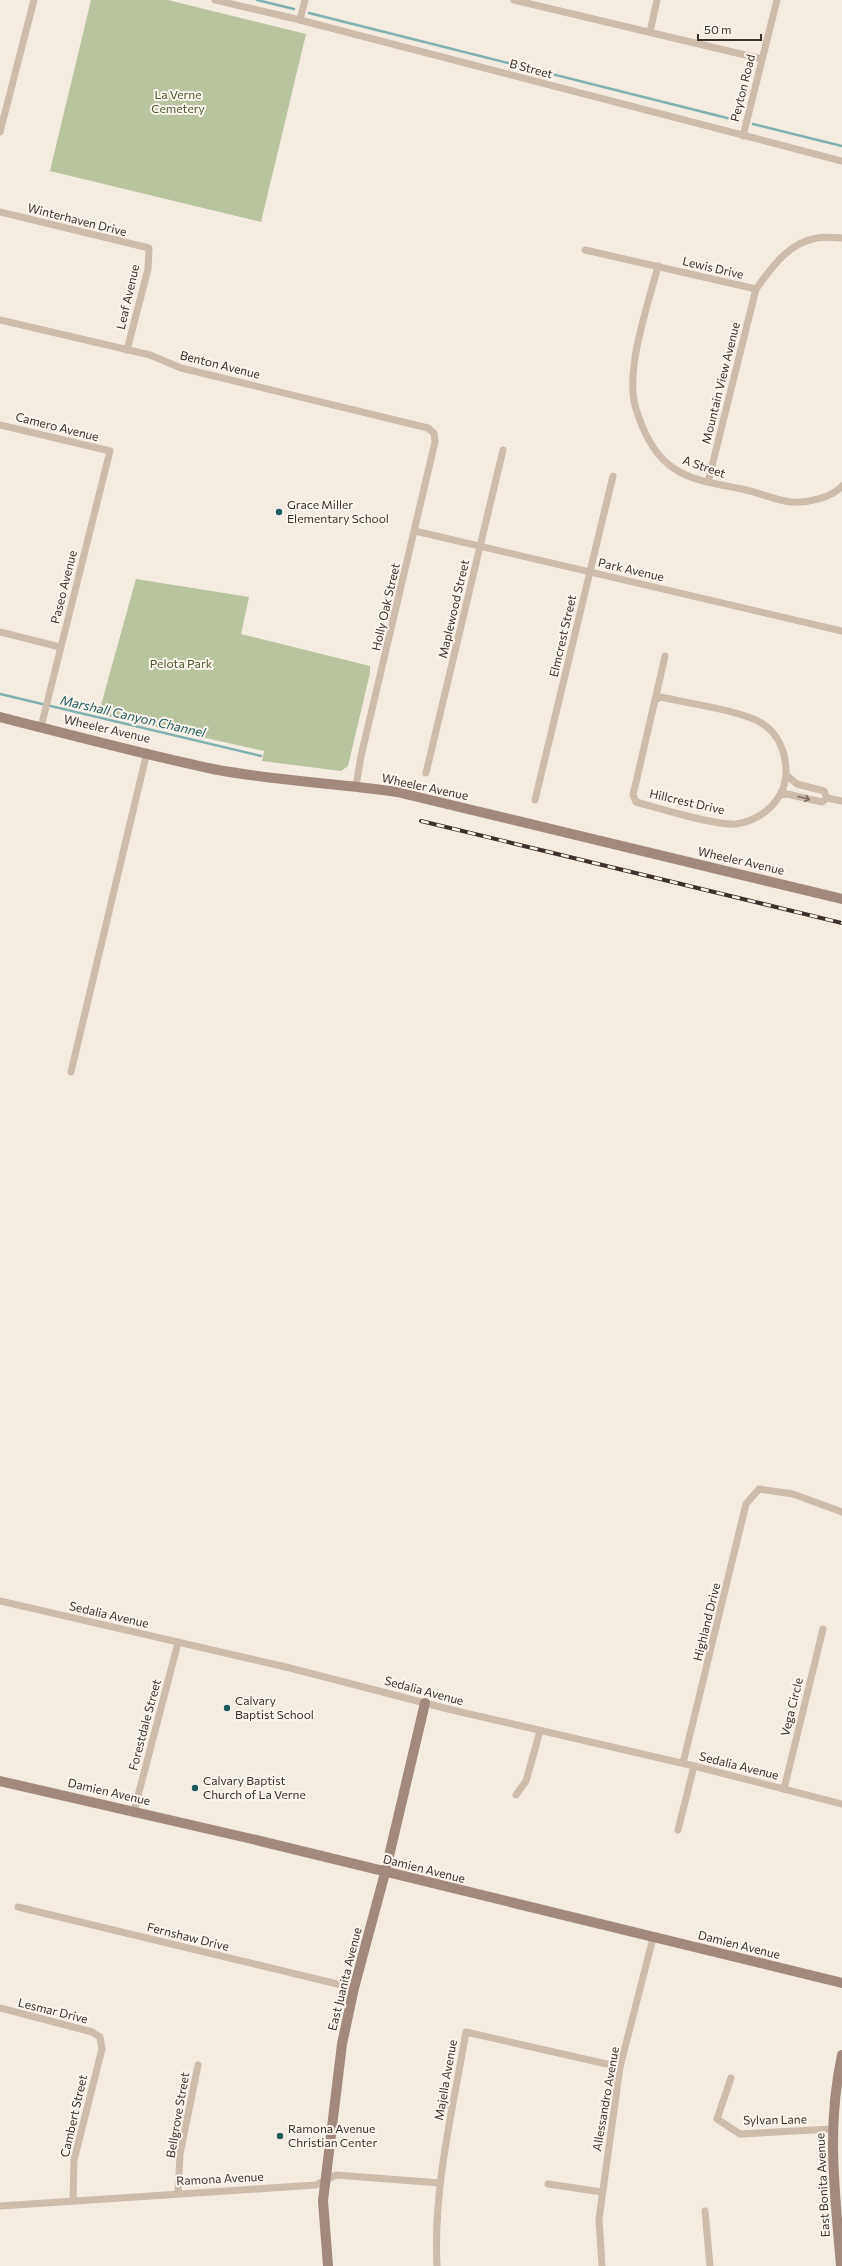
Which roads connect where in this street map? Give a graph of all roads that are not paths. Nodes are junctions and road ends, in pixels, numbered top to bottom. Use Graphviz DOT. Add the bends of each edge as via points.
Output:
graph roads {
  1 [pos="34,0"];
  2 [pos="215,0"];
  3 [pos="305,0"];
  4 [pos="514,0"];
  5 [pos="657,0"];
  6 [pos="777,0"];
  7 [pos="541,3"];
  8 [pos="300,20"];
  9 [pos="650,32"];
  10 [pos="762,59"];
  11 [pos="3,108"];
  12 [pos="0,132"];
  13 [pos="743,136"];
  14 [pos="842,161"];
  15 [pos="0,212"];
  16 [pos="842,238"];
  17 [pos="149,248"];
  18 [pos="585,250"];
  19 [pos="658,266"];
  20 [pos="756,289"];
  21 [pos="0,320"];
  22 [pos="127,350"];
  23 [pos="0,425"];
  24 [pos="434,433"];
  25 [pos="504,450"];
  26 [pos="110,451"];
  27 [pos="613,476"];
  28 [pos="708,482"];
  29 [pos="842,486"];
  30 [pos="415,531"];
  31 [pos="480,546"];
  32 [pos="590,571"];
  33 [pos="842,631"];
  34 [pos="0,632"];
  35 [pos="60,647"];
  36 [pos="665,656"];
  37 [pos="655,700"];
  38 [pos="0,717"];
  39 [pos="41,727"];
  40 [pos="148,752"];
  41 [pos="426,773"];
  42 [pos="786,775"];
  43 [pos="356,786"];
  44 [pos="780,795"];
  45 [pos="827,798"];
  46 [pos="535,800"];
  47 [pos="842,801"];
  48 [pos="842,899"];
  49 [pos="72,1072"];
  50 [pos="842,1510"];
  51 [pos="0,1601"];
  52 [pos="823,1629"];
  53 [pos="178,1643"];
  54 [pos="425,1703"];
  55 [pos="540,1731"];
  56 [pos="683,1763"];
  57 [pos="694,1766"];
  58 [pos="0,1781"];
  59 [pos="784,1789"];
  60 [pos="516,1795"];
  61 [pos="842,1804"];
  62 [pos="134,1811"];
  63 [pos="678,1830"];
  64 [pos="385,1873"];
  65 [pos="18,1907"];
  66 [pos="653,1938"];
  67 [pos="842,1983"];
  68 [pos="354,1988"];
  69 [pos="0,2008"];
  70 [pos="100,2037"];
  71 [pos="842,2055"];
  72 [pos="198,2065"];
  73 [pos="620,2067"];
  74 [pos="731,2078"];
  75 [pos="832,2129"];
  76 [pos="326,2179"];
  77 [pos="440,2183"];
  78 [pos="548,2184"];
  79 [pos="602,2192"];
  80 [pos="178,2193"];
  81 [pos="73,2201"];
  82 [pos="0,2206"];
  83 [pos="705,2211"];
  84 [pos="328,2266"];
  85 [pos="437,2266"];
  86 [pos="602,2266"];
  87 [pos="710,2266"];
  88 [pos="841,2266"];
  1 -- 11 [label="street"];
  2 -- 8 [label="street, B Street"];
  3 -- 8 [label="street"];
  4 -- 7 [label="street"];
  5 -- 9 [label="street"];
  6 -- 10 [label="street, Peyton Road"];
  7 -- 9 [label="street"];
  8 -- 13 [label="street, B Street"];
  9 -- 10 [label="street"];
  10 -- 13 [label="street, Peyton Road"];
  11 -- 12 [label="street"];
  13 -- 14 [label="street, B Street"];
  15 -- 17 [label="street, Winterhaven Drive"];
  16 -- 20 [label="street, Lewis Drive" via="817,238 797,246 779,258"];
  17 -- 22 [label="street, Leaf Avenue" via="148,268"];
  18 -- 19 [label="street, Lewis Drive"];
  19 -- 20 [label="street, Lewis Drive"];
  19 -- 28 [label="street, A Street" via="635,358 632,384 635,408 644,431 667,464 681,474"];
  20 -- 28 [label="street, Mountain View Avenue"];
  21 -- 22 [label="street, Benton Avenue"];
  22 -- 24 [label="street, Benton Avenue" via="150,355 181,368 428,428"];
  23 -- 26 [label="street, Camero Avenue"];
  24 -- 30 [label="street, Holly Oak Street" via="435,442"];
  25 -- 31 [label="street, Maplewood Street"];
  26 -- 35 [label="street, Paseo Avenue"];
  27 -- 32 [label="street, Elmcrest Street"];
  28 -- 29 [label="street, A Street" via="791,502 817,499 838,491"];
  30 -- 31 [label="street, Park Avenue"];
  30 -- 43 [label="street, Holly Oak Street"];
  31 -- 32 [label="street, Park Avenue"];
  31 -- 41 [label="street, Maplewood Street"];
  32 -- 33 [label="street, Park Avenue"];
  32 -- 46 [label="street, Elmcrest Street"];
  34 -- 35 [label="street"];
  35 -- 39 [label="street, Paseo Avenue"];
  36 -- 37 [label="street, Hillcrest Drive"];
  37 -- 42 [label="street, Hillcrest Drive" via="661,697 750,718 764,725 776,736 783,749"];
  37 -- 44 [label="street, Hillcrest Drive" via="633,795 636,802 736,824 754,819 772,807"];
  38 -- 39 [label="main road, Wheeler Avenue"];
  39 -- 40 [label="main road, Wheeler Avenue"];
  40 -- 43 [label="main road, Wheeler Avenue" via="262,777"];
  40 -- 49 [label="street"];
  42 -- 44 [label="street, Hillcrest Drive"];
  42 -- 45 [label="street" via="797,784 824,791"];
  43 -- 48 [label="main road, Wheeler Avenue" via="397,792"];
  44 -- 45 [label="street, one-way" via="787,794 822,802"];
  45 -- 47 [label="street"];
  50 -- 56 [label="street, Highland Drive" via="793,1494 760,1489 746,1504"];
  51 -- 53 [label="street, Sedalia Avenue"];
  52 -- 59 [label="street, Vega Circle"];
  53 -- 54 [label="street, Sedalia Avenue" via="290,1668"];
  53 -- 62 [label="street, Forestdale Street"];
  54 -- 55 [label="street, Sedalia Avenue"];
  54 -- 64 [label="main road, East Juanita Avenue"];
  55 -- 56 [label="street, Sedalia Avenue"];
  55 -- 60 [label="street" via="526,1781"];
  56 -- 57 [label="street, Sedalia Avenue"];
  57 -- 59 [label="street, Sedalia Avenue"];
  57 -- 63 [label="street"];
  58 -- 62 [label="main road, Damien Avenue"];
  59 -- 61 [label="street, Sedalia Avenue"];
  62 -- 64 [label="main road, Damien Avenue"];
  64 -- 66 [label="main road, Damien Avenue"];
  64 -- 68 [label="main road, East Juanita Avenue"];
  65 -- 68 [label="street, Fernshaw Drive"];
  66 -- 67 [label="main road, Damien Avenue"];
  66 -- 73 [label="street, Allessandro Avenue"];
  68 -- 76 [label="main road, East Juanita Avenue" via="336,2076"];
  69 -- 70 [label="street, Lesmar Drive" via="92,2032"];
  70 -- 81 [label="street, Cambert Street" via="102,2049 74,2160"];
  71 -- 75 [label="main road, East Bonita Avenue"];
  72 -- 80 [label="street, Bellgrove Street" via="180,2154"];
  73 -- 77 [label="street, Majella Avenue" via="466,2032"];
  73 -- 79 [label="street, Allessandro Avenue"];
  74 -- 75 [label="street, Sylvan Lane" via="718,2119 740,2134"];
  75 -- 88 [label="main road, East Bonita Avenue"];
  76 -- 77 [label="street, Ramona Avenue" via="336,2175"];
  76 -- 80 [label="street, Ramona Avenue" via="316,2185"];
  76 -- 84 [label="main road, East Juanita Avenue" via="323,2201"];
  77 -- 85 [label="street, Majella Avenue"];
  78 -- 79 [label="street"];
  79 -- 86 [label="street, Allessandro Avenue" via="598,2219"];
  80 -- 81 [label="street, Ramona Avenue"];
  81 -- 82 [label="street, Ramona Avenue"];
  83 -- 87 [label="street"];
}
